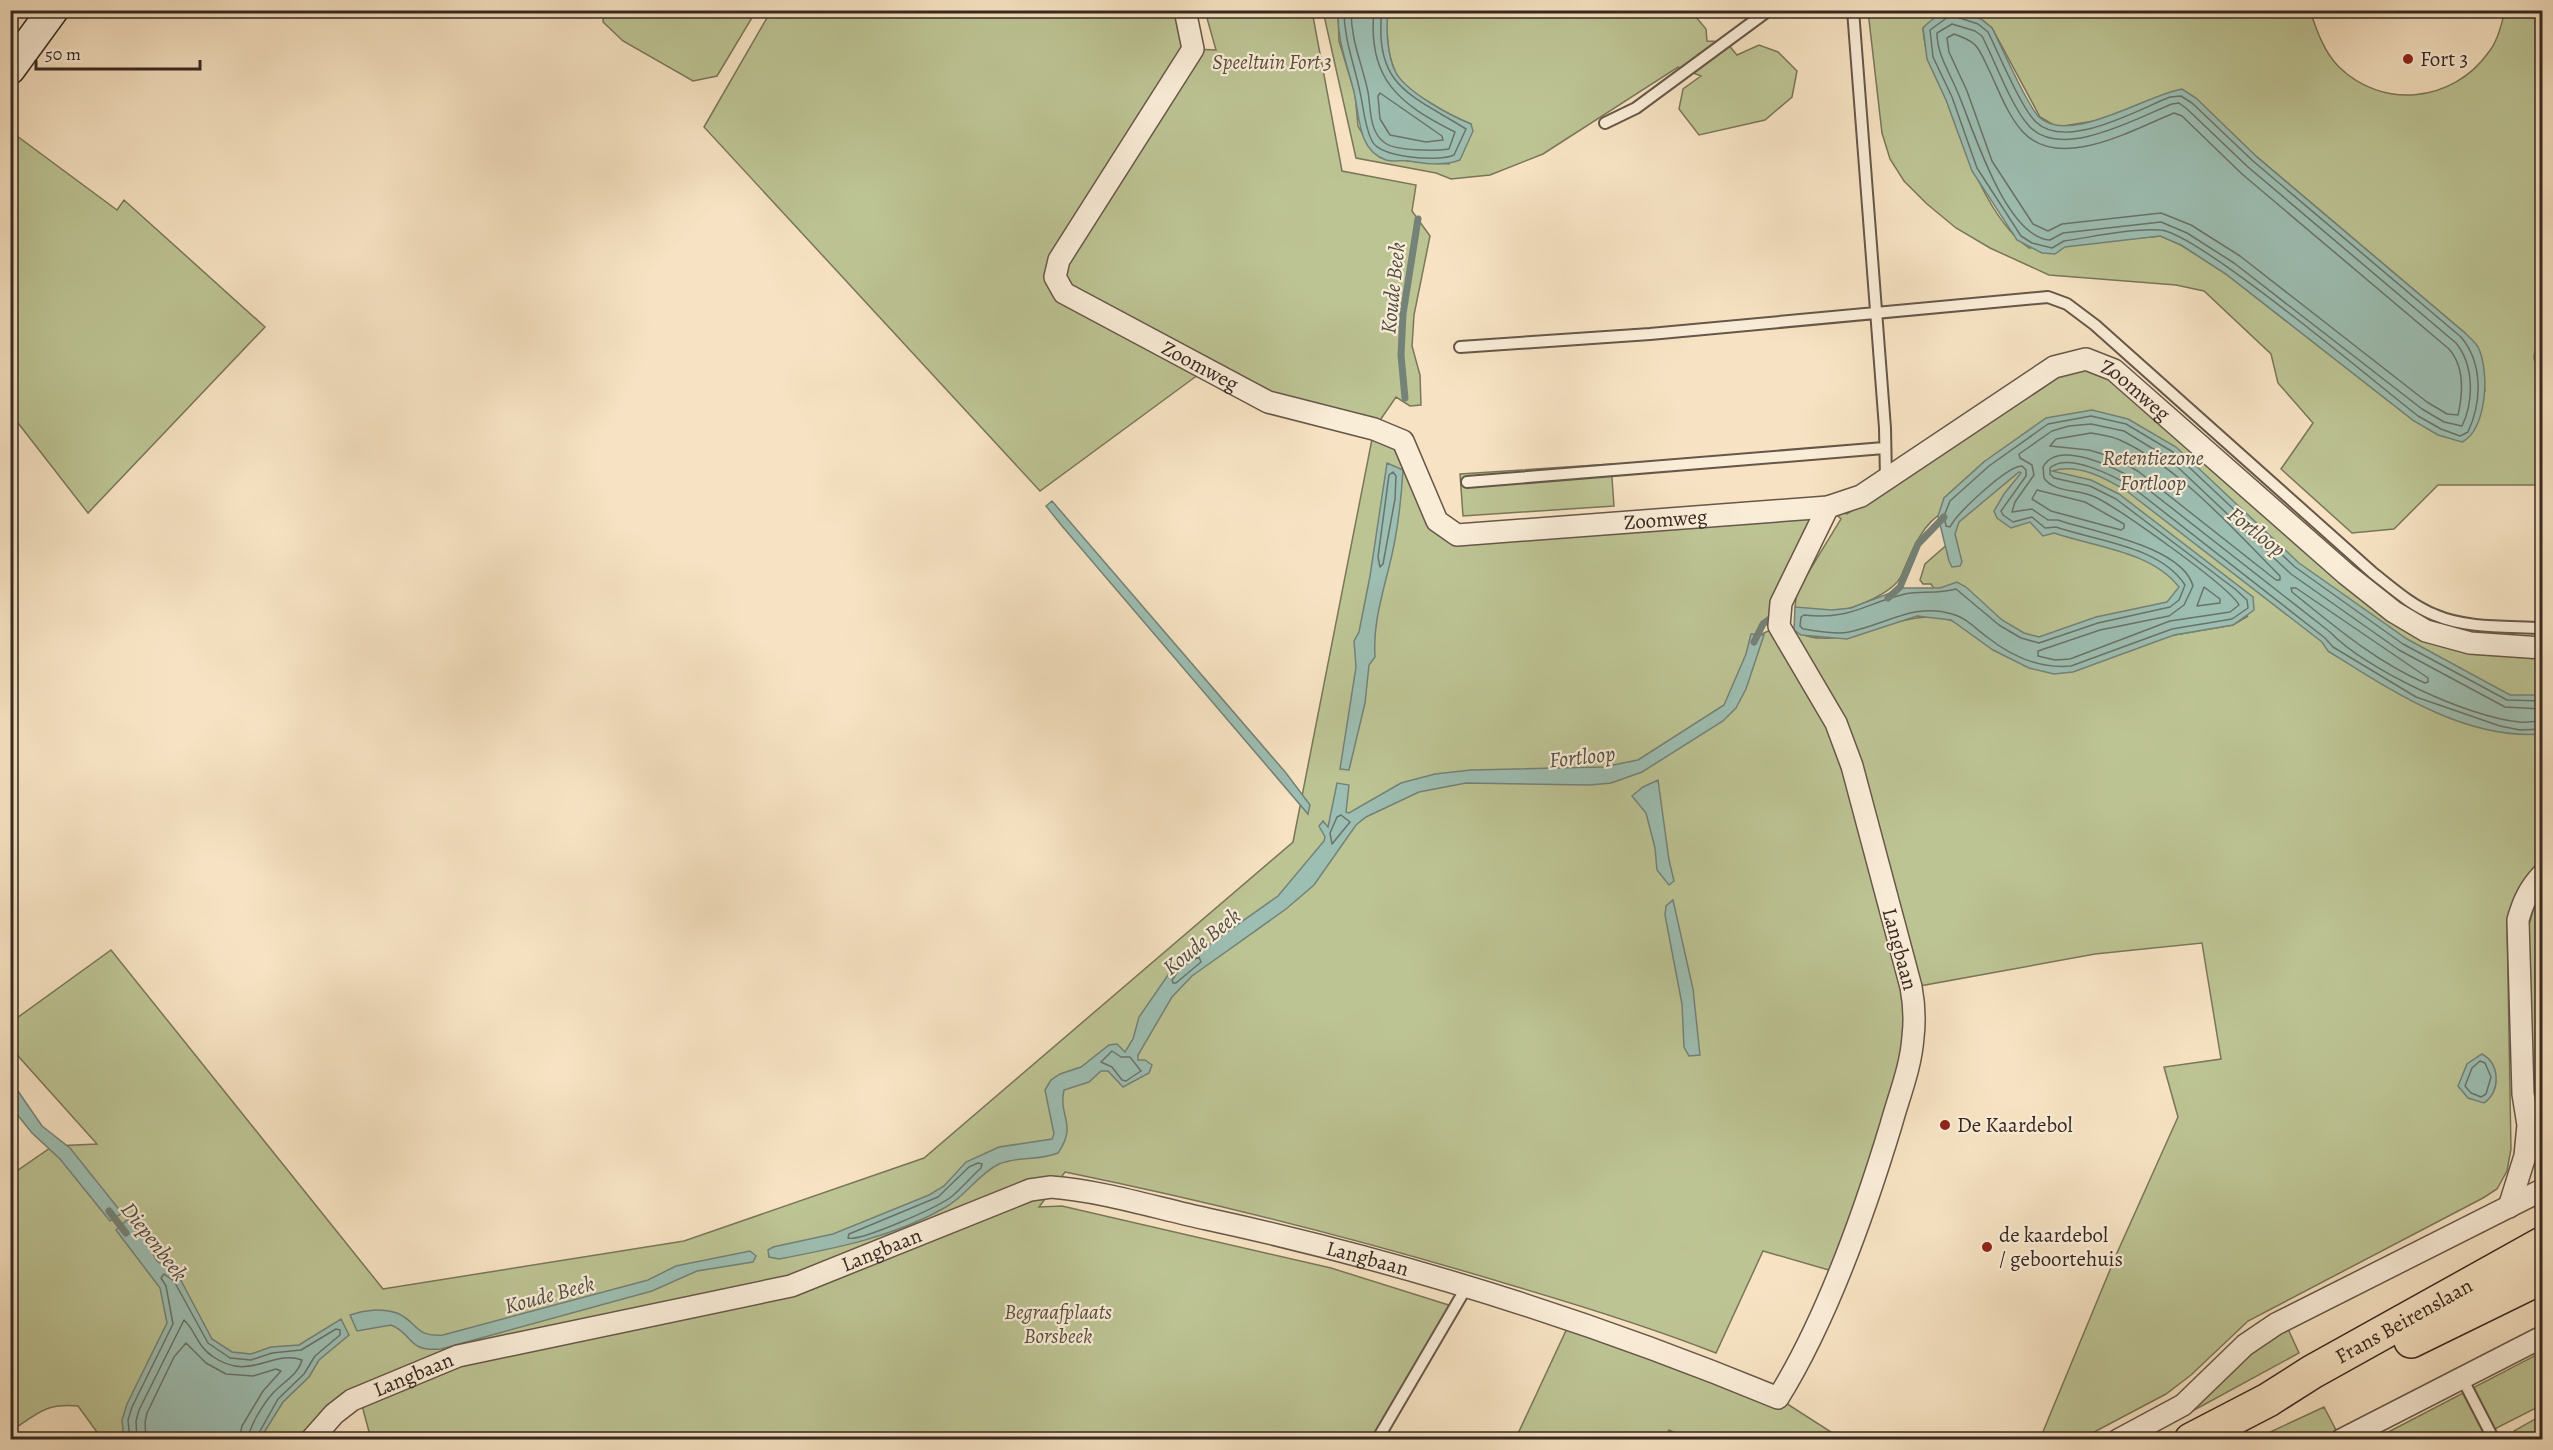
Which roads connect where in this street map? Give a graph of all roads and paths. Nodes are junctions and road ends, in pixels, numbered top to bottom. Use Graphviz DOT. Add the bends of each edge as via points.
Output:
graph roads {
  1 [pos="53,10"];
  2 [pos="1185,10"];
  3 [pos="1769,10"];
  4 [pos="1853,10"];
  5 [pos="10,69"];
  6 [pos="1605,123"];
  7 [pos="1876,312"];
  8 [pos="1460,347"];
  9 [pos="1884,448"];
  10 [pos="1886,479"];
  11 [pos="1467,482"];
  12 [pos="1828,507"];
  13 [pos="2542,628"];
  14 [pos="2542,648"];
  15 [pos="2542,875"];
  16 [pos="2535,1131"];
  17 [pos="2542,1190"];
  18 [pos="2509,1207"];
  19 [pos="2542,1244"];
  20 [pos="2542,1277"];
  21 [pos="1466,1288"];
  22 [pos="2542,1336"];
  23 [pos="2462,1378"];
  24 [pos="2268,1400"];
  25 [pos="312,1438"];
  26 [pos="1377,1440"];
  27 [pos="2118,1440"];
  28 [pos="2191,1440"];
  29 [pos="2341,1440"];
  30 [pos="2494,1440"];
  1 -- 5 [label="street"];
  2 -- 12 [label="street, Zoomweg" via="1193,49 1059,260 1055,277 1064,293 1268,402 1374,429 1403,441 1437,521 1457,535"];
  3 -- 6 [label="lane" via="1636,108"];
  4 -- 7 [label="lane"];
  7 -- 8 [label="lane"];
  7 -- 9 [label="lane"];
  7 -- 13 [label="lane" via="2048,297 2067,304 2407,599 2436,616 2468,623"];
  9 -- 10 [label="lane"];
  9 -- 11 [label="lane"];
  10 -- 12 [label="street, Zoomweg" via="1861,496"];
  10 -- 14 [label="street, Zoomweg" via="2054,367 2086,359 2099,362 2114,370 2394,612 2426,631 2470,643"];
  12 -- 21 [label="street, Langbaan" via="1780,616 1836,723 1852,766 1914,1002 1908,1065 1875,1177 1839,1273 1778,1398 1654,1348"];
  15 -- 16 [label="street" via="2523,902 2517,938 2523,1094"];
  16 -- 18 [label="street"];
  17 -- 18 [label="street"];
  18 -- 27 [label="street" via="2268,1329 2245,1344 2182,1405"];
  19 -- 24 [label="main road, Frans Beirenslaan"];
  20 -- 24 [label="main road, Frans Beirenslaan" via="2318,1385"];
  21 -- 25 [label="street, Langbaan" via="1276,1234 1064,1188 1040,1188 791,1286 458,1356 352,1400"];
  21 -- 26 [label="lane"];
  22 -- 23 [label="street"];
  23 -- 29 [label="street"];
  23 -- 30 [label="lane"];
  24 -- 28 [label="main road, Frans Beirenslaan"];
}
